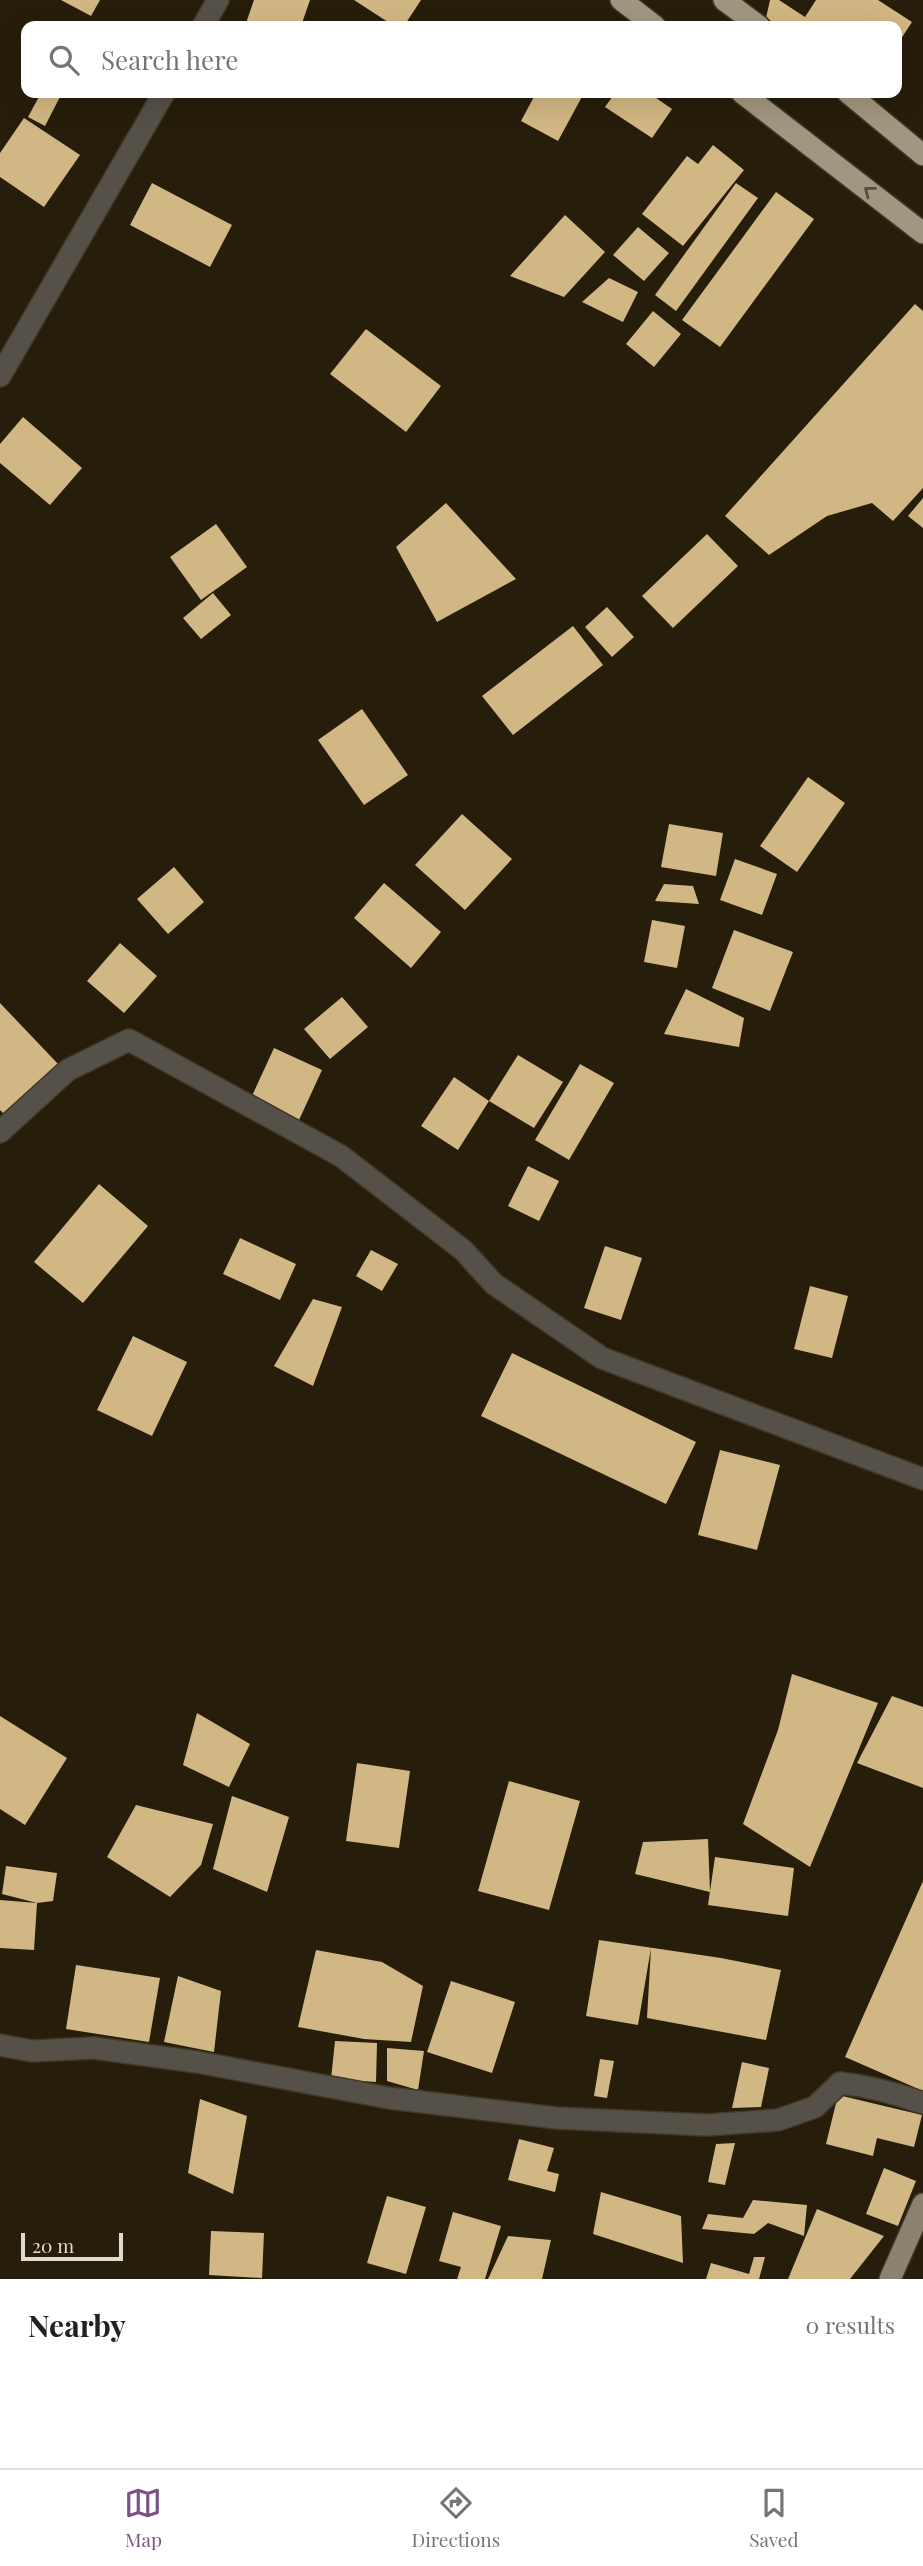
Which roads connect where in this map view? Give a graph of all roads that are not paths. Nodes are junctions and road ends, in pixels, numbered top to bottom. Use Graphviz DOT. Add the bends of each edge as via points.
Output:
graph roads {
  1 [pos="218,0"];
  2 [pos="621,0"];
  3 [pos="724,0"];
  4 [pos="206,21"];
  5 [pos="648,21"];
  6 [pos="752,21"];
  7 [pos="161,98"];
  8 [pos="748,98"];
  9 [pos="854,98"];
  10 [pos="923,155"];
  11 [pos="923,233"];
  12 [pos="0,376"];
  13 [pos="0,1132"];
  14 [pos="923,1479"];
  15 [pos="0,2045"];
  16 [pos="923,2104"];
  17 [pos="923,2204"];
  18 [pos="890,2279"];
  1 -- 4 [label="street"];
  2 -- 5 [label="highway"];
  3 -- 6 [label="highway"];
  7 -- 12 [label="street"];
  11 -- 8 [label="highway, one-way"];
  9 -- 10 [label="highway"];
  13 -- 14 [label="street" via="68,1070 129,1040 341,1156 463,1250 494,1284 602,1358"];
  15 -- 16 [label="street" via="32,2051 94,2049 197,2062 388,2098 556,2118 707,2125 778,2120 815,2107 840,2083 896,2093"];
  17 -- 18 [label="main road"];
}
